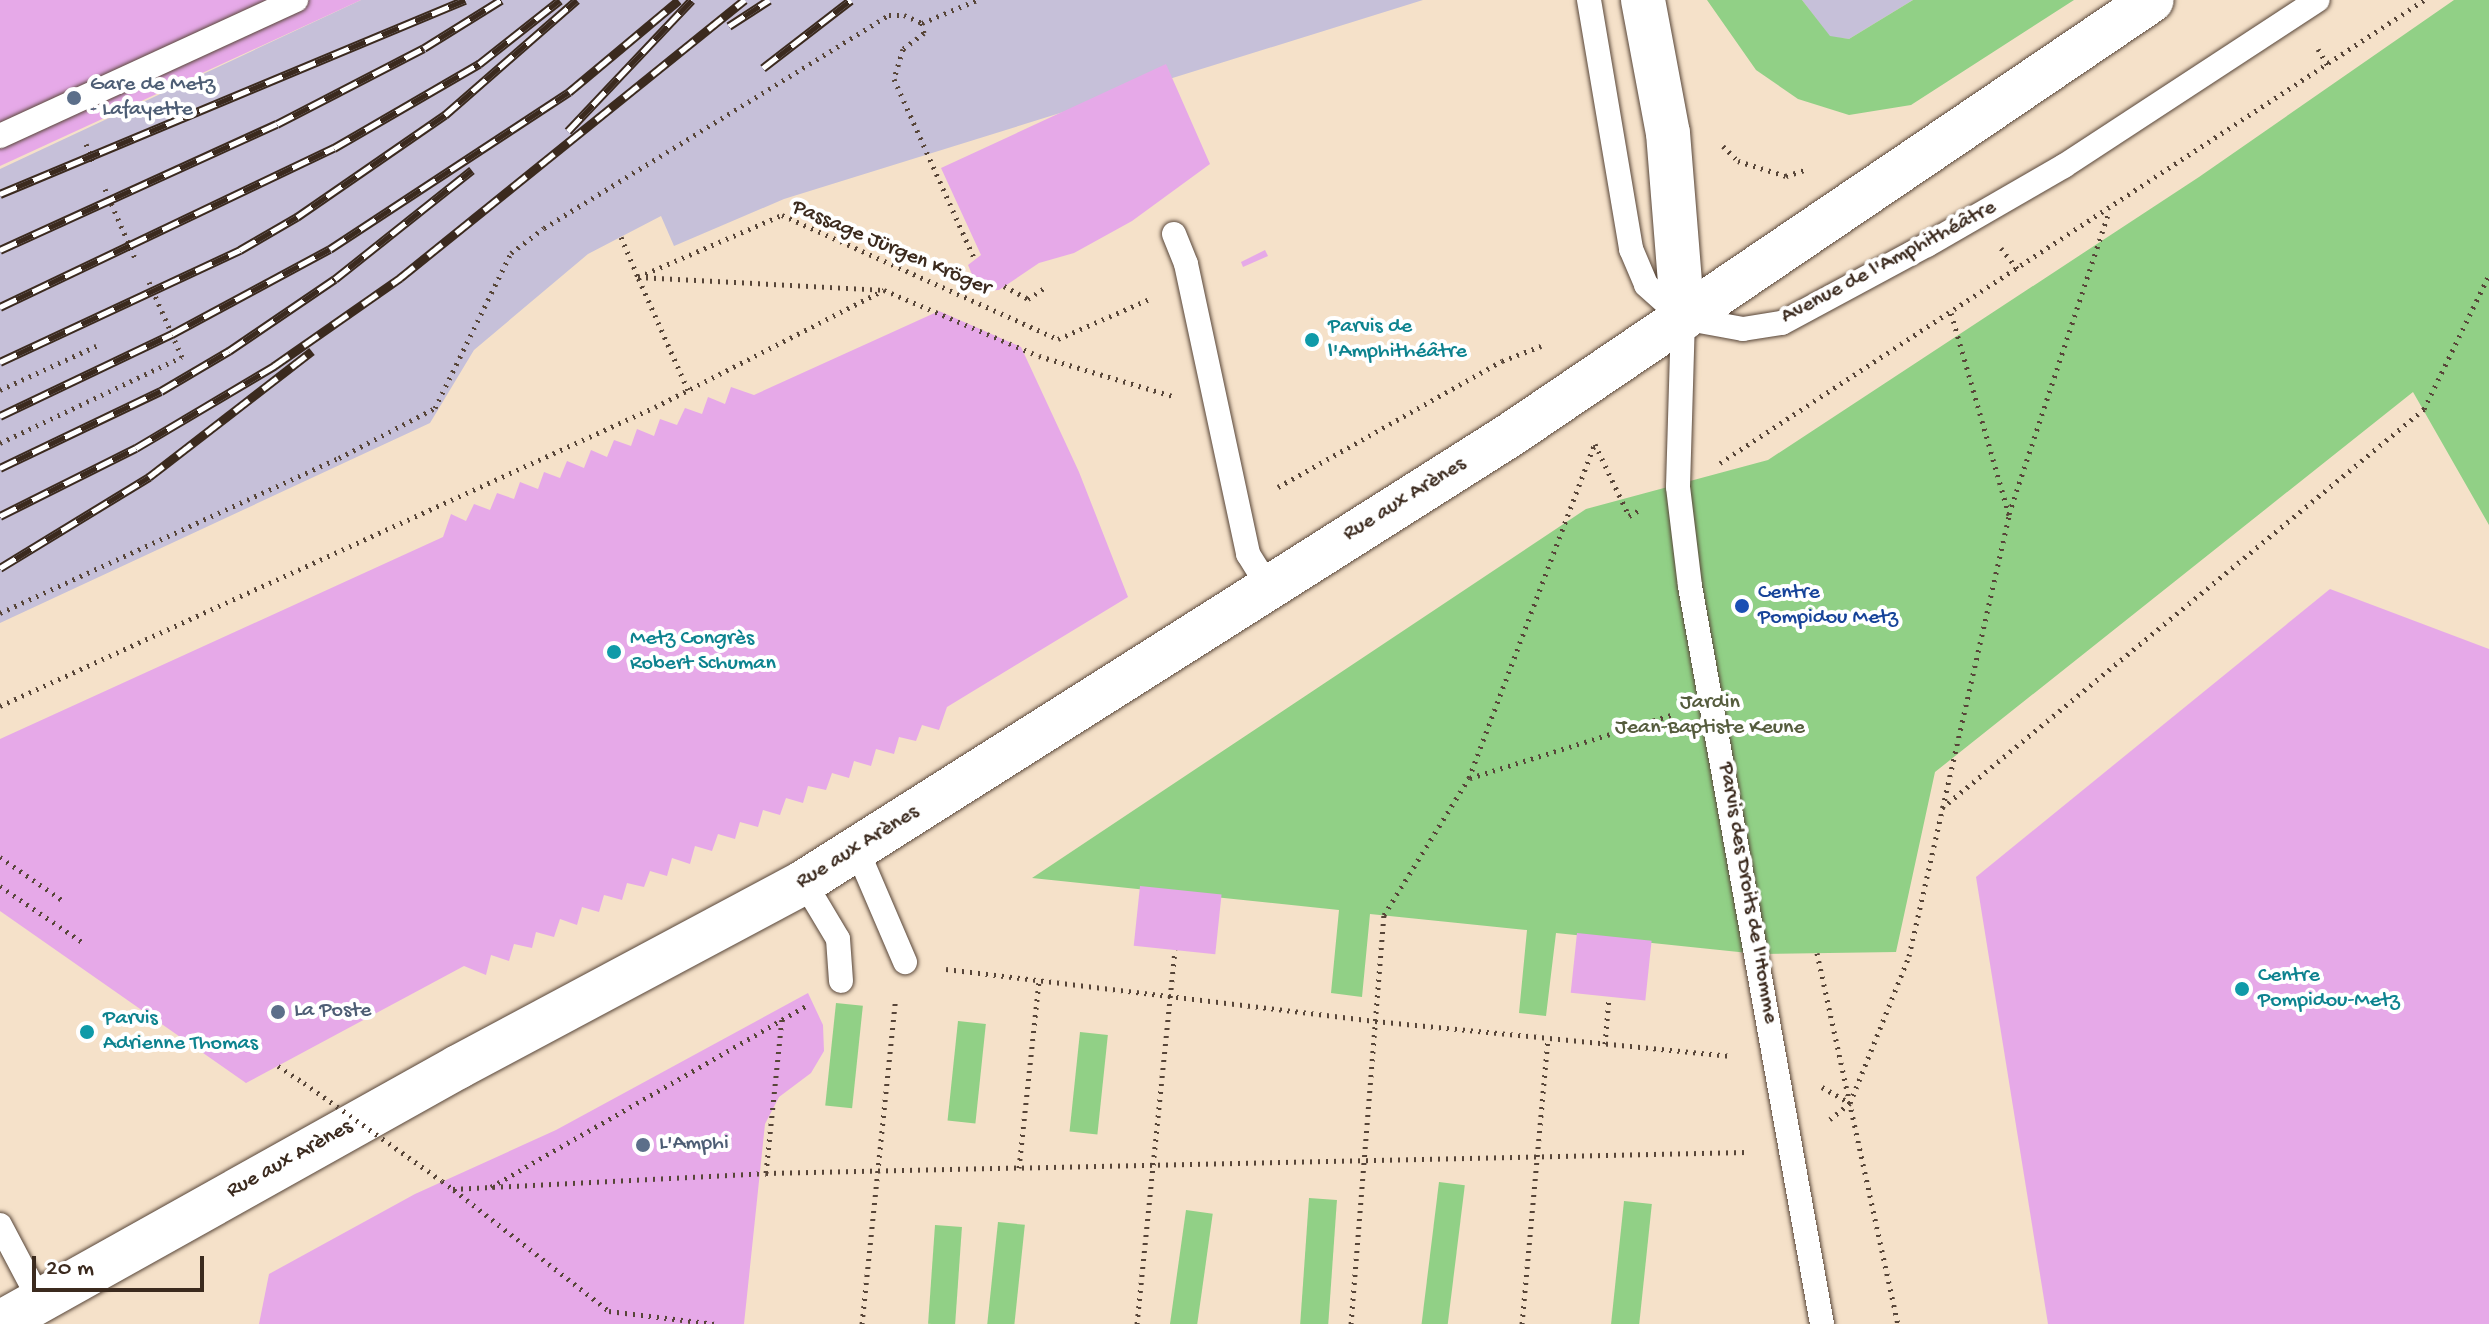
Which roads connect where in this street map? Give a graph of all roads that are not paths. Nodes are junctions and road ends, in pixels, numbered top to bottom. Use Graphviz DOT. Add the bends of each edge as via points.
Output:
graph roads {
  1 [pos="296,0"];
  2 [pos="1589,0"];
  3 [pos="1643,0"];
  4 [pos="2152,0"];
  5 [pos="2318,0"];
  6 [pos="0,136"];
  7 [pos="1174,234"];
  8 [pos="1683,318"];
  9 [pos="1267,585"];
  10 [pos="857,850"];
  11 [pos="804,882"];
  12 [pos="905,962"];
  13 [pos="841,981"];
  14 [pos="0,1225"];
  15 [pos="21,1315"];
  16 [pos="1822,1324"];
  1 -- 6 [label="lane"];
  2 -- 8 [label="lane" via="1631,249 1646,285"];
  3 -- 8 [label="main road" via="1668,133"];
  4 -- 8 [label="main road"];
  5 -- 8 [label="lane, Avenue de l'Amphithéâtre" via="2152,111 1976,217 1782,323 1743,329"];
  7 -- 9 [label="lane" via="1186,264 1248,554"];
  8 -- 9 [label="main road, Rue aux Arènes" via="1510,435"];
  8 -- 16 [label="lane, Parvis des Droits de l'Homme" via="1678,487"];
  9 -- 10 [label="main road, Rue aux Arènes"];
  10 -- 11 [label="main road, Rue aux Arènes"];
  10 -- 12 [label="lane"];
  11 -- 13 [label="lane" via="838,939"];
  11 -- 15 [label="main road, Rue aux Arènes" via="444,1075"];
  14 -- 15 [label="lane"];
}
